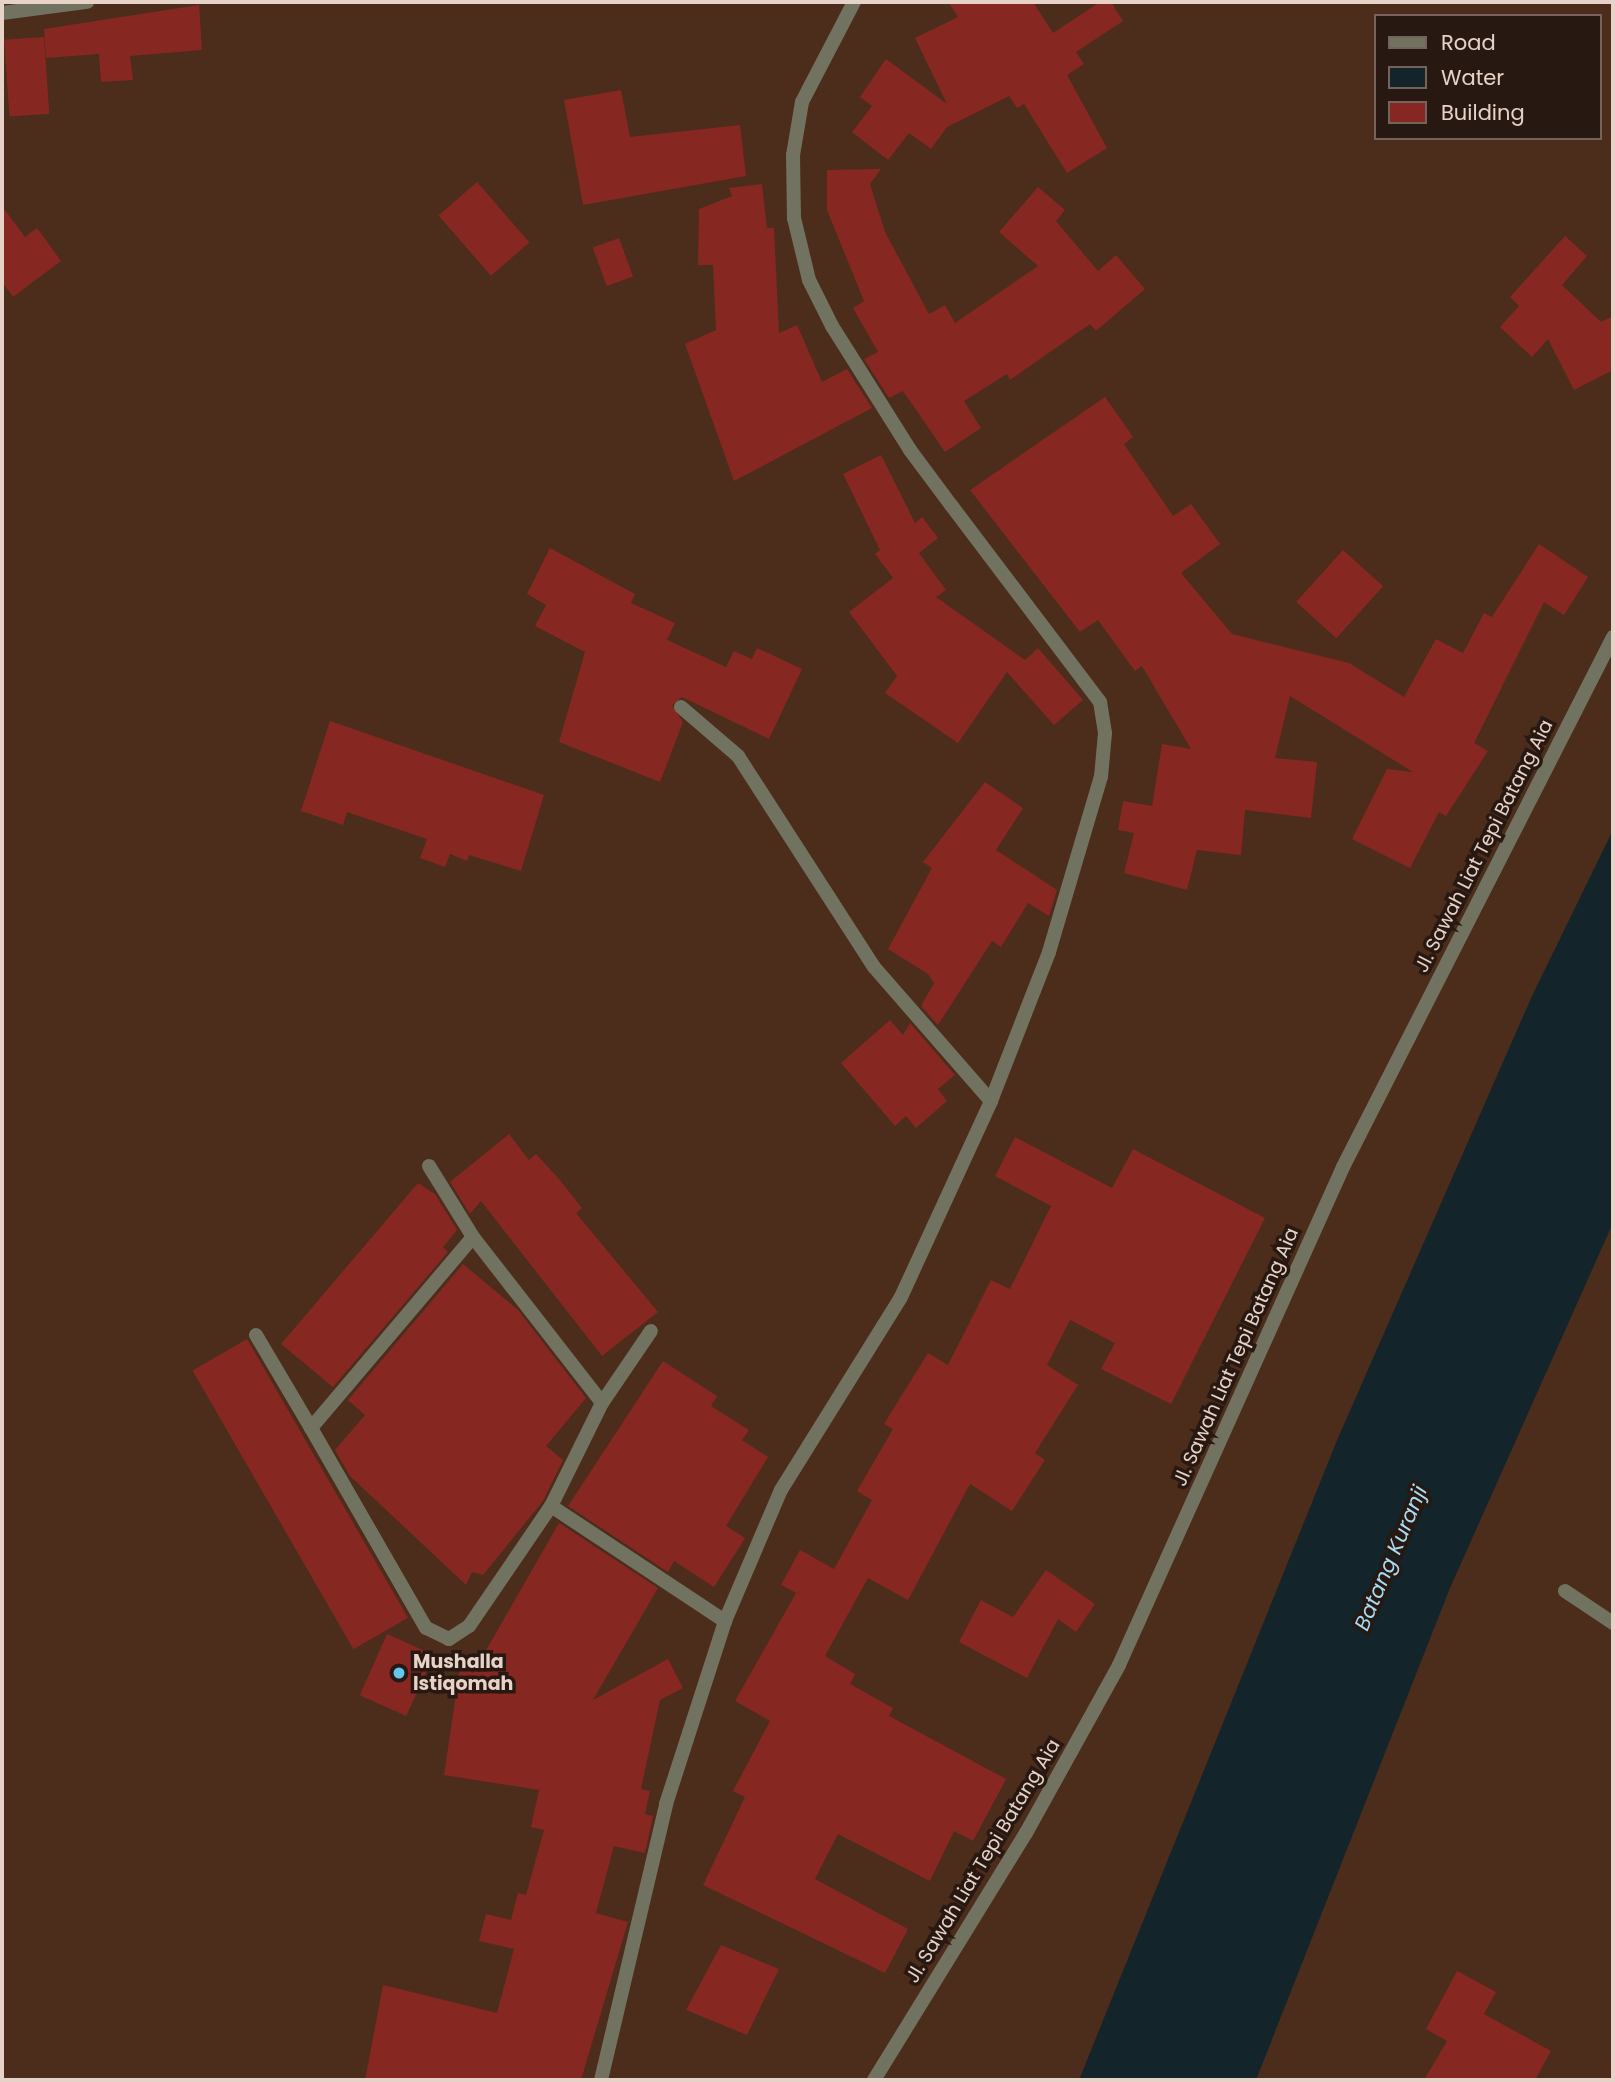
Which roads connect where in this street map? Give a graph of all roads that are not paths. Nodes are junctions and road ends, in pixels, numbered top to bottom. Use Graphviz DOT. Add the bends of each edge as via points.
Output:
graph roads {
  1 [pos="87,2"];
  2 [pos="854,2"];
  3 [pos="2,13"];
  4 [pos="1613,637"];
  5 [pos="681,708"];
  6 [pos="991,1101"];
  7 [pos="429,1166"];
  8 [pos="473,1237"];
  9 [pos="651,1331"];
  10 [pos="256,1335"];
  11 [pos="602,1403"];
  12 [pos="311,1428"];
  13 [pos="551,1506"];
  14 [pos="1565,1591"];
  15 [pos="725,1621"];
  16 [pos="1613,1623"];
  17 [pos="601,2080"];
  18 [pos="874,2080"];
  1 -- 3 [label="street"];
  2 -- 6 [label="street" via="803,102 793,155 794,218 809,280 910,450 1085,675 1105,733 1101,777 1049,953"];
  4 -- 18 [label="street, Jl. Sawah Liat Tepi Batang Aia" via="1343,1167 1119,1665 1026,1833"];
  5 -- 6 [label="street" via="737,756 874,967"];
  6 -- 15 [label="street" via="901,1297 781,1490"];
  7 -- 8 [label="street"];
  8 -- 11 [label="street"];
  8 -- 12 [label="street"];
  9 -- 11 [label="street"];
  10 -- 12 [label="street"];
  11 -- 13 [label="street"];
  12 -- 13 [label="street" via="435,1636 449,1639 469,1626"];
  13 -- 15 [label="street"];
  14 -- 16 [label="street"];
  15 -- 17 [label="street" via="666,1804"];
}
